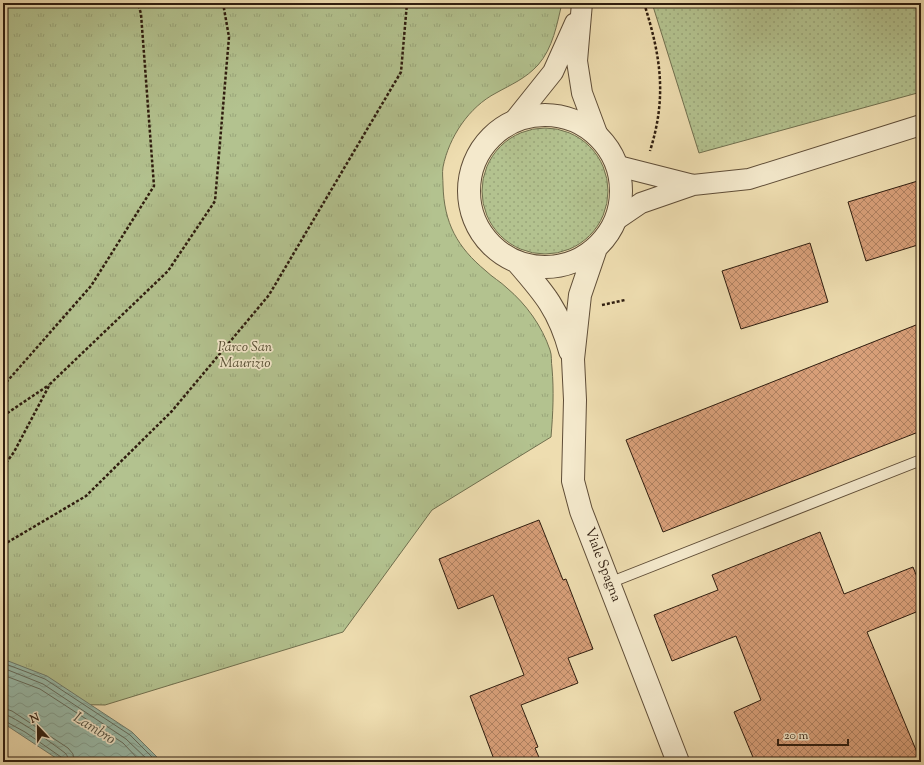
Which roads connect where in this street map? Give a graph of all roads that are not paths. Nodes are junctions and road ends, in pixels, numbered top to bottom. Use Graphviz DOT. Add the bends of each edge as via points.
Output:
graph roads {
  1 [pos="581,8"];
  2 [pos="513,122"];
  3 [pos="921,125"];
  4 [pos="598,136"];
  5 [pos="618,166"];
  6 [pos="693,185"];
  7 [pos="616,220"];
  8 [pos="596,248"];
  9 [pos="517,262"];
  10 [pos="573,359"];
  11 [pos="921,460"];
  12 [pos="609,583"];
  13 [pos="678,762"];
  1 -- 2 [label="street" via="552,72"];
  1 -- 4 [label="street" via="577,61 582,93"];
  2 -- 4 [label="street" via="538,115 556,116 574,120"];
  2 -- 9 [label="street" via="494,134 481,150 470,176 469,199 476,225 489,243"];
  3 -- 6 [label="street" via="749,179"];
  4 -- 5 [label="street"];
  5 -- 6 [label="street"];
  5 -- 7 [label="street" via="622,194"];
  6 -- 7 [label="street" via="642,204"];
  7 -- 8 [label="street" via="608,235"];
  8 -- 9 [label="street" via="579,259 553,267 530,266"];
  8 -- 10 [label="street, Viale Spagna" via="580,295"];
  9 -- 10 [label="street, Viale Spagna" via="555,310 564,328"];
  10 -- 12 [label="street, Viale Spagna" via="573,481 581,511"];
  11 -- 12 [label="lane"];
  12 -- 13 [label="street, Viale Spagna"];
}
